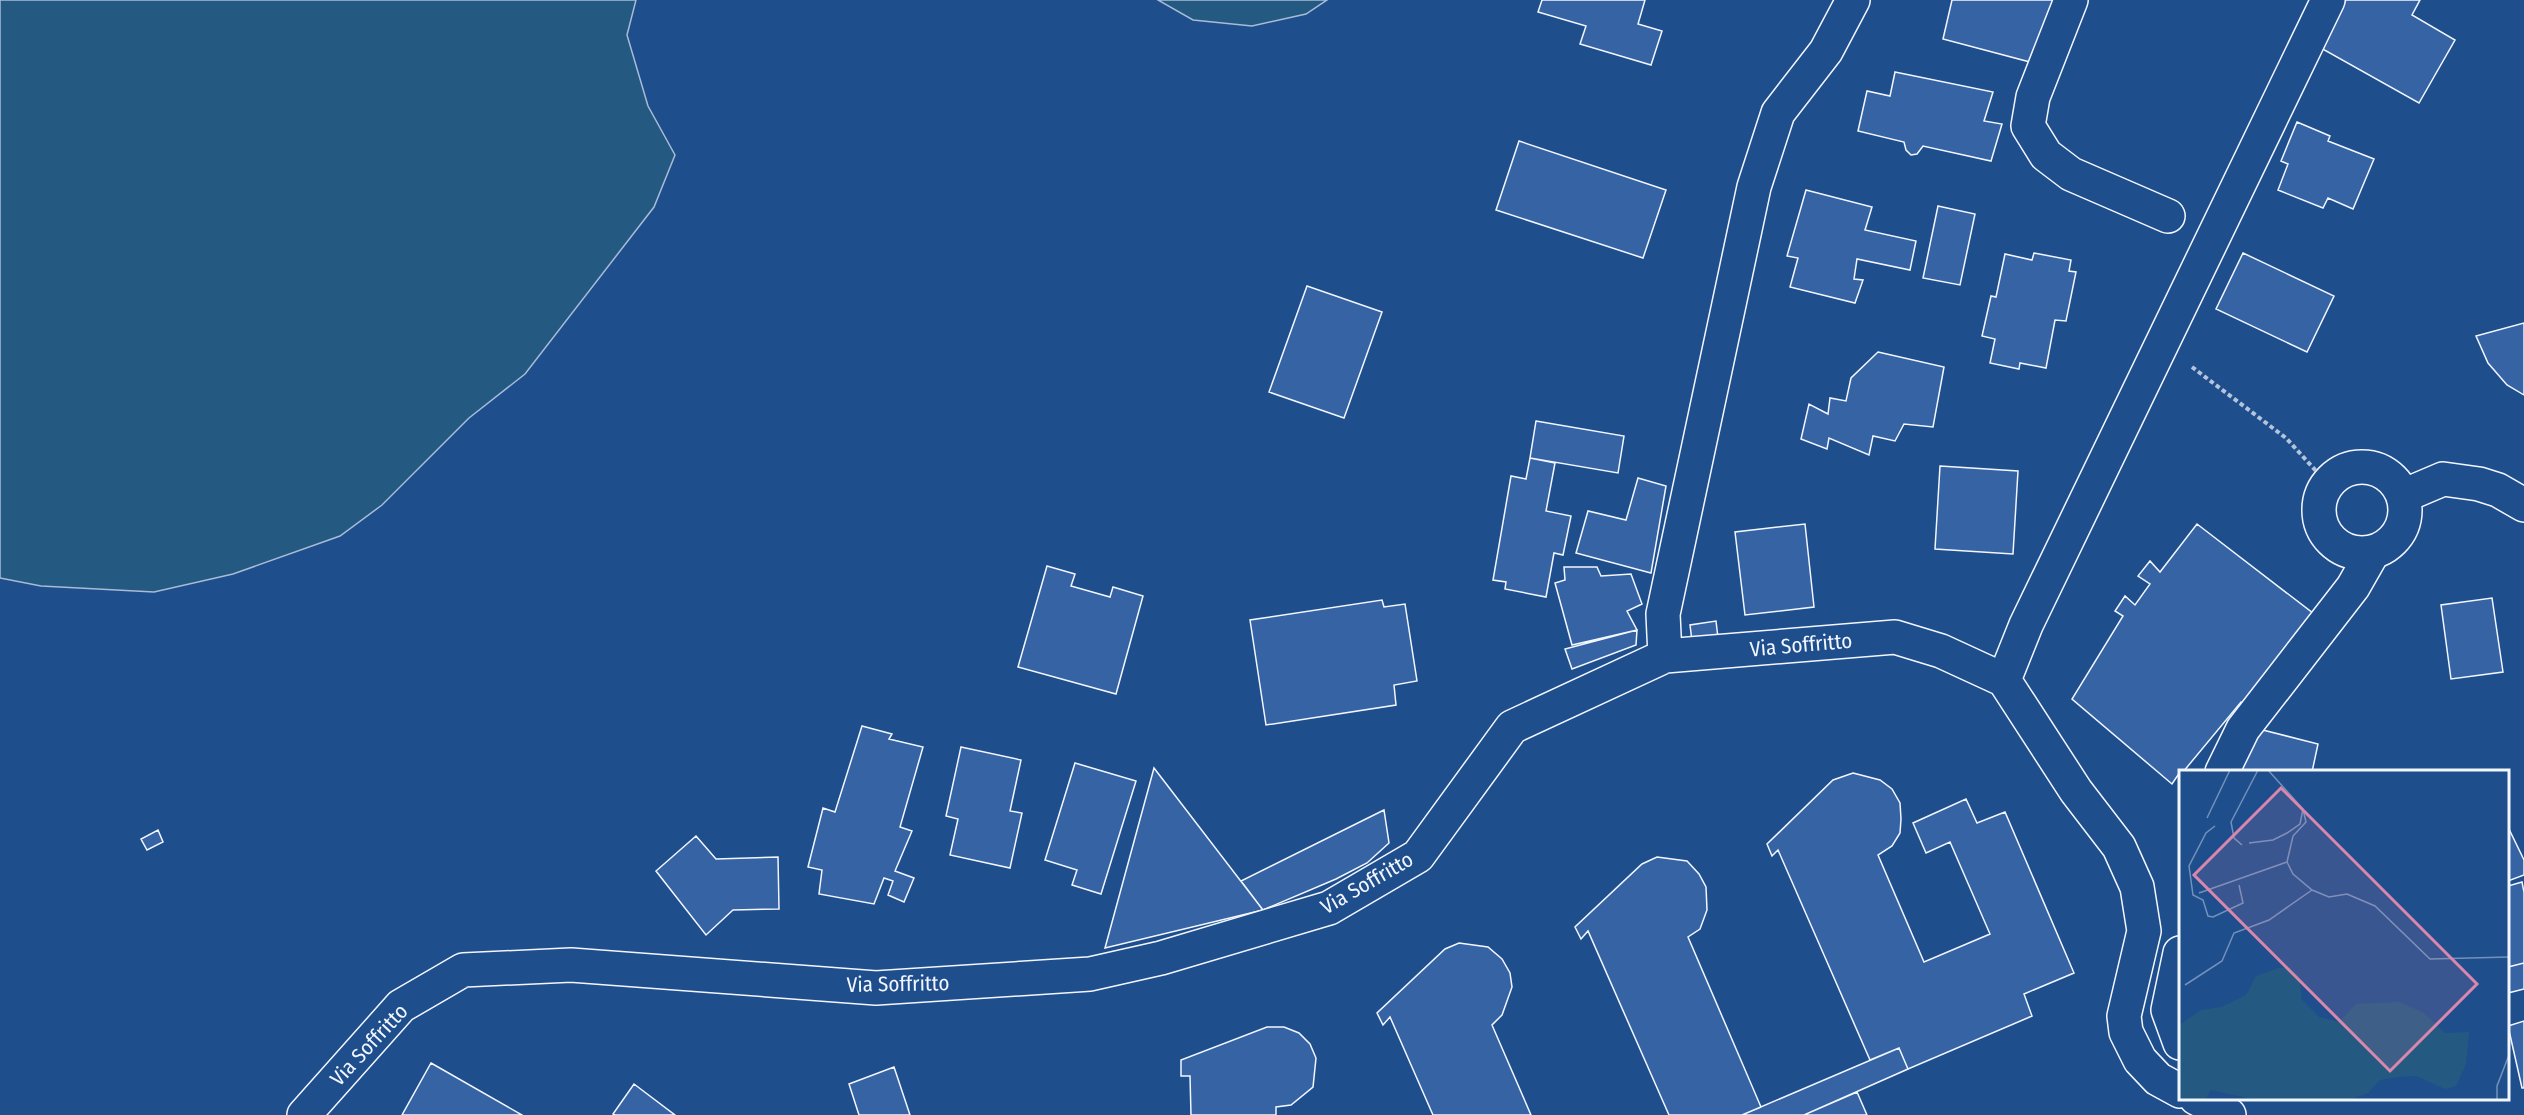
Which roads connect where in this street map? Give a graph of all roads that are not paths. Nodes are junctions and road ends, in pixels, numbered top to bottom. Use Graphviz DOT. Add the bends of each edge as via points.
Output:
graph roads {
  1 [pos="1852,0"];
  2 [pos="2071,0"];
  3 [pos="2328,0"];
  4 [pos="2168,216"];
  5 [pos="2403,496"];
  6 [pos="2524,505"];
  7 [pos="2373,552"];
  8 [pos="1665,656"];
  9 [pos="2004,680"];
  10 [pos="2222,770"];
  11 [pos="2179,962"];
  12 [pos="2179,1038"];
  13 [pos="2179,1090"];
  14 [pos="2200,1100"];
  15 [pos="2248,1100"];
  16 [pos="304,1115"];
  17 [pos="2229,1115"];
  18 [pos="2246,1115"];
  1 -- 8 [label="street" via="1826,51 1778,113 1754,187 1663,614"];
  2 -- 4 [label="street" via="2033,97 2028,126 2046,155 2071,174"];
  3 -- 9 [label="street" via="2026,625"];
  5 -- 6 [label="street" via="2443,479 2498,490"];
  5 -- 7 [label="street" via="2405,516 2397,536 2386,547"];
  5 -- 7 [label="street" via="2396,483 2373,468 2345,470 2328,484 2319,502 2324,531 2344,550 2358,554"];
  7 -- 10 [label="street" via="2353,587 2243,729"];
  8 -- 9 [label="street, Via Soffritto" via="1895,637 1941,651"];
  8 -- 16 [label="street, Via Soffritto" via="1512,727 1418,856 1329,908 1161,958 1090,974 876,988 571,965 463,970 400,1006"];
  9 -- 13 [label="street" via="2076,791 2119,847 2137,887 2144,931 2124,1016 2126,1032 2140,1060 2157,1079"];
  11 -- 12 [label="street" via="2168,1010"];
  14 -- 17 [label="street"];
  15 -- 18 [label="street"];
}
